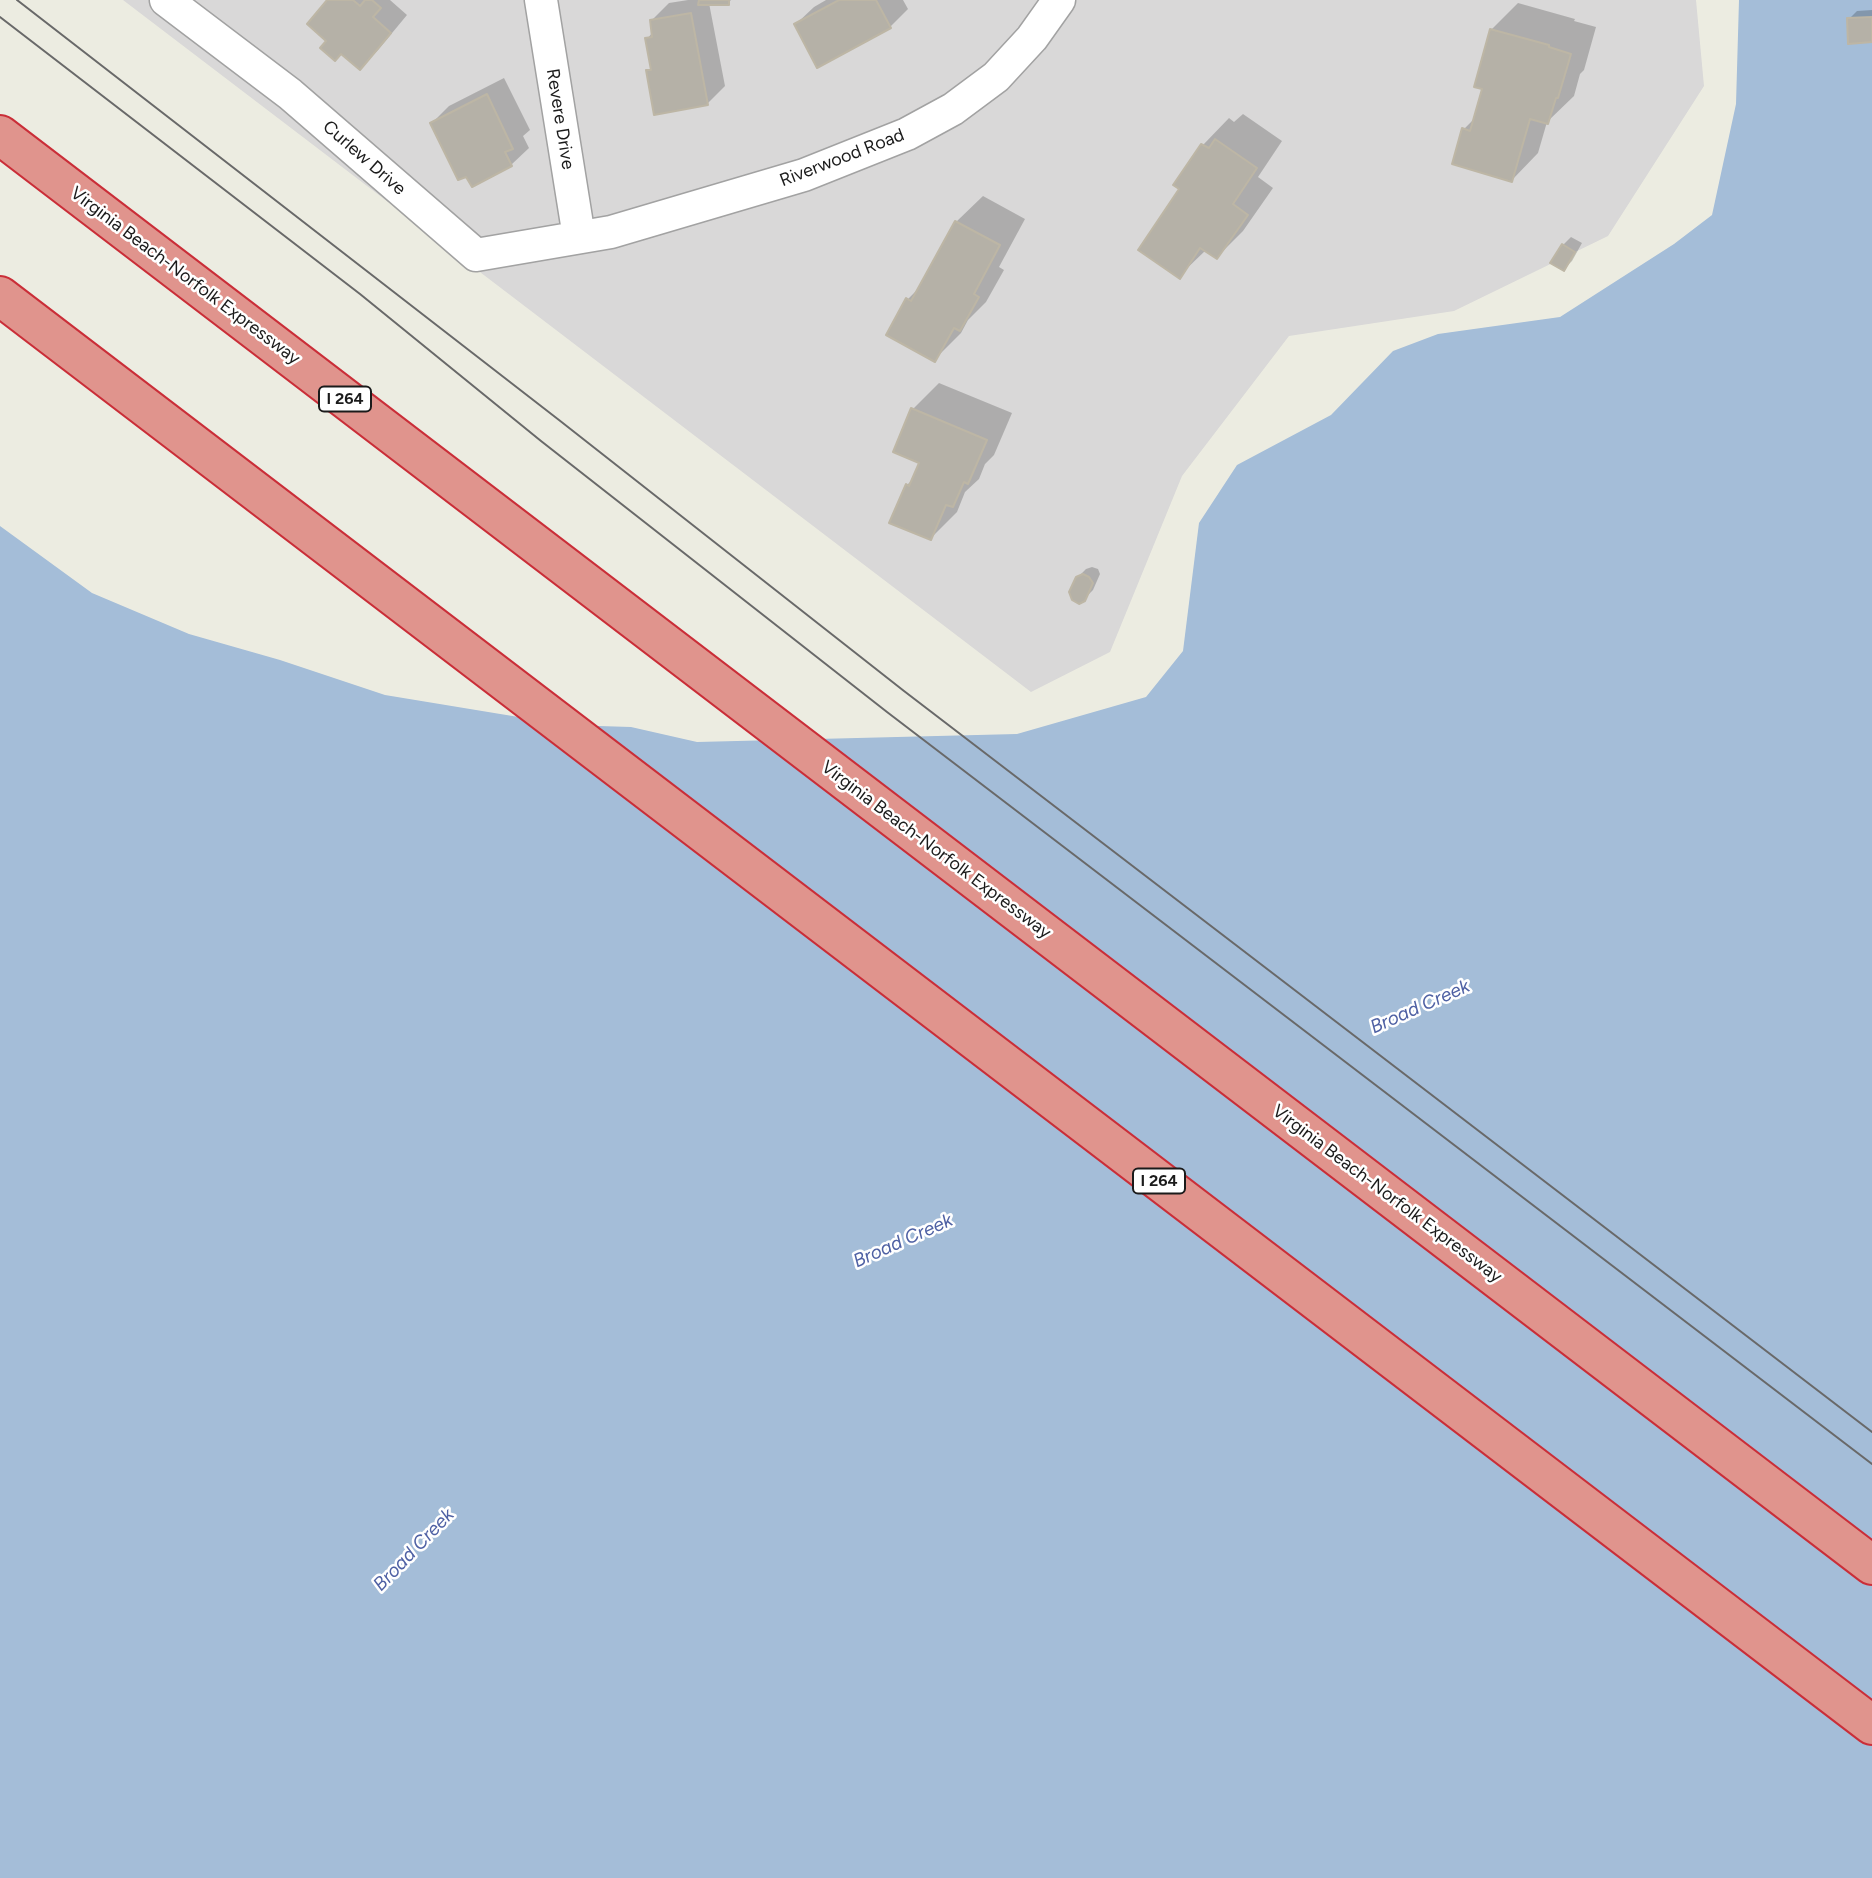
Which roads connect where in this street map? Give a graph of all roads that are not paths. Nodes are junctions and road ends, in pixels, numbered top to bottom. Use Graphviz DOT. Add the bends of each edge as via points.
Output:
graph roads {
  1 [pos="166,0"];
  2 [pos="541,0"];
  3 [pos="1059,0"];
  4 [pos="0,135"];
  5 [pos="579,237"];
  6 [pos="0,296"];
  7 [pos="1872,1565"];
  8 [pos="1872,1725"];
  1 -- 5 [label="street, Curlew Drive" via="290,94 476,255"];
  2 -- 5 [label="street, Revere Drive"];
  3 -- 5 [label="street, Riverwood Road" via="996,77 953,109 907,134 804,175 611,232"];
  4 -- 7 [label="highway, Virginia Beach-Norfolk Expressway / I 264"];
  6 -- 8 [label="highway, I 264"];
}
